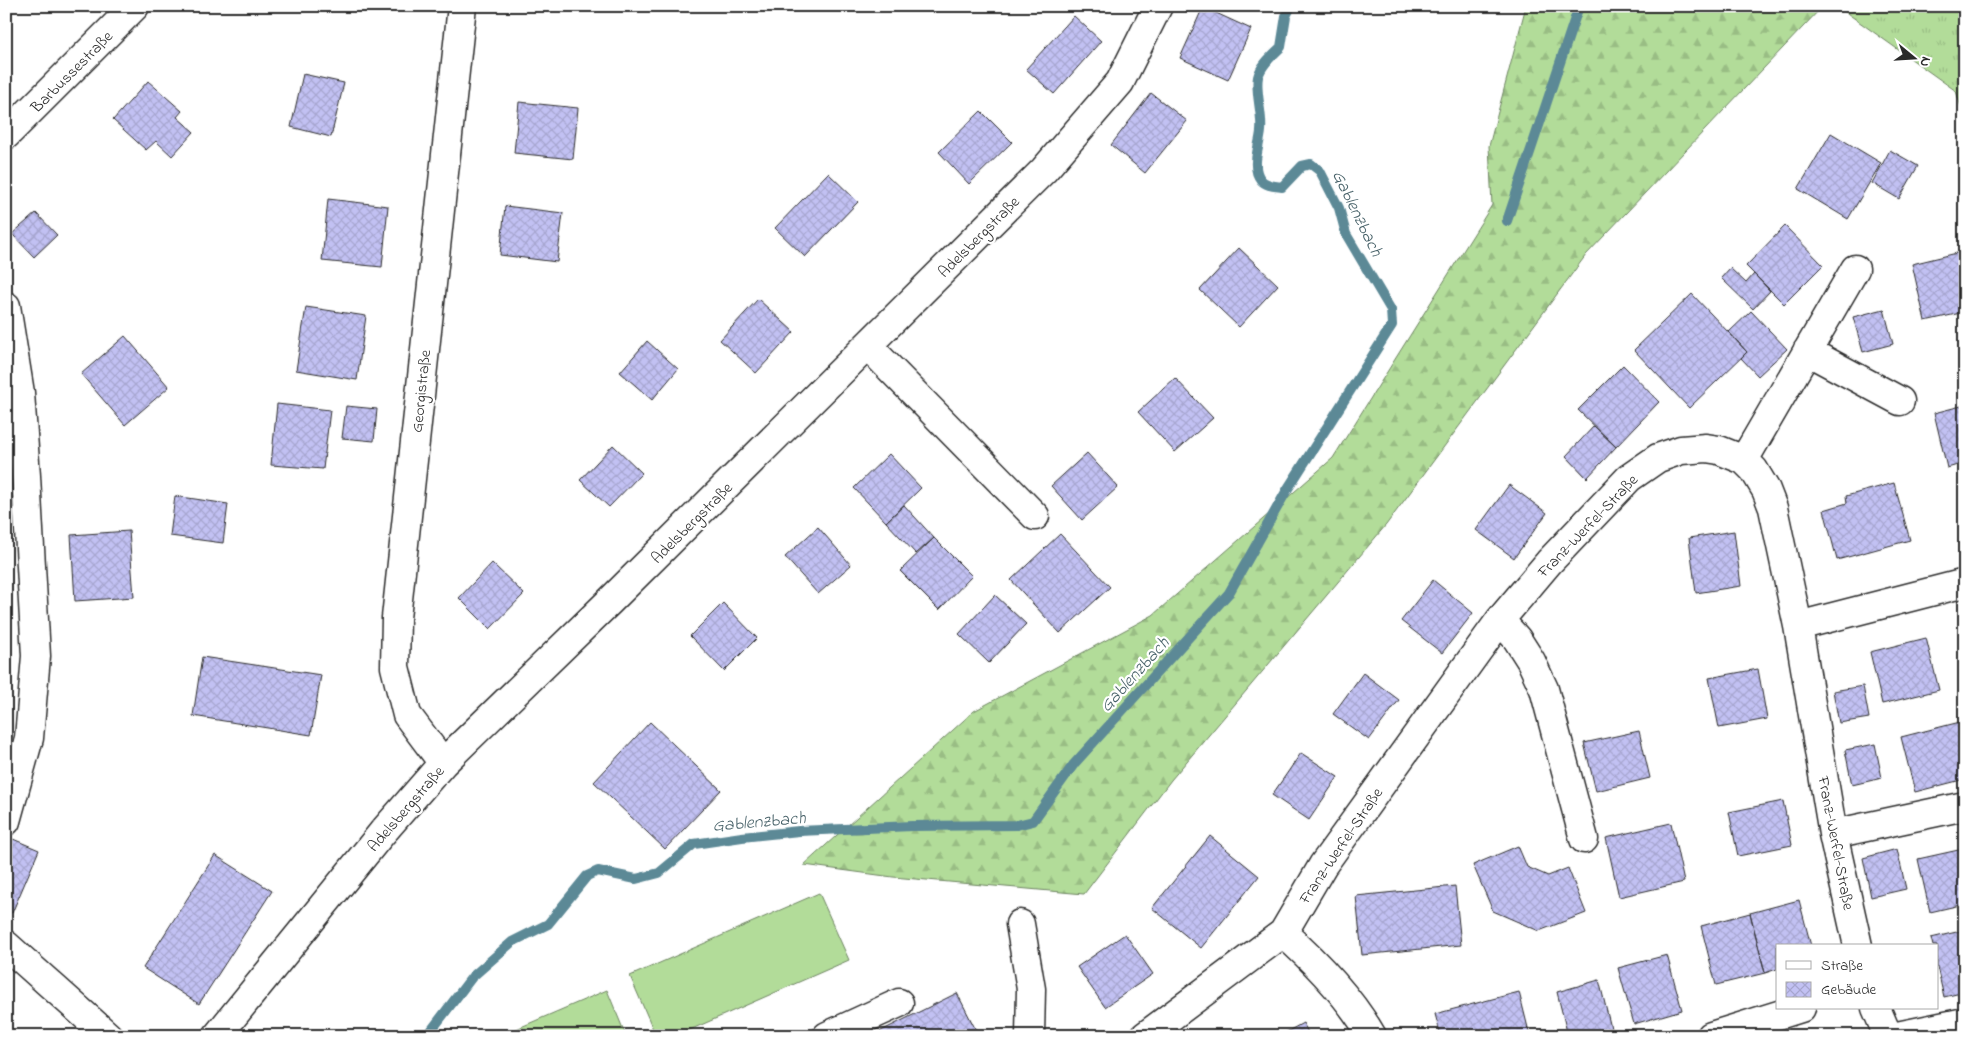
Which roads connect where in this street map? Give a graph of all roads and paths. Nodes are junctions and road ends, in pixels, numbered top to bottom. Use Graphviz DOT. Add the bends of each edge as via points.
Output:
graph roads {
  1 [pos="135,6"];
  2 [pos="462,6"];
  3 [pos="1158,6"];
  4 [pos="6,135"];
  5 [pos="1856,269"];
  6 [pos="6,306"];
  7 [pos="868,346"];
  8 [pos="1807,351"];
  9 [pos="1900,401"];
  10 [pos="1744,460"];
  11 [pos="1035,516"];
  12 [pos="1965,583"];
  13 [pos="1500,620"];
  14 [pos="1798,626"];
  15 [pos="442,763"];
  16 [pos="1965,806"];
  17 [pos="6,821"];
  18 [pos="1833,834"];
  19 [pos="1584,839"];
  20 [pos="1020,924"];
  21 [pos="1283,933"];
  22 [pos="1858,944"];
  23 [pos="6,945"];
  24 [pos="899,1003"];
  25 [pos="1795,1010"];
  26 [pos="1877,1010"];
  27 [pos="1965,1022"];
  28 [pos="108,1036"];
  29 [pos="218,1036"];
  30 [pos="827,1036"];
  31 [pos="1030,1036"];
  32 [pos="1145,1036"];
  33 [pos="1372,1036"];
  34 [pos="1711,1036"];
  35 [pos="1888,1036"];
  36 [pos="1898,1036"];
  1 -- 4 [label="street, Barbussestraße"];
  2 -- 15 [label="street, Georgistraße" via="396,618 395,667 407,715"];
  3 -- 7 [label="street, Adelsbergstraße" via="1120,82 1044,170"];
  5 -- 8 [label="street"];
  6 -- 17 [label="street" via="20,393 36,656 29,738"];
  7 -- 11 [label="street"];
  7 -- 15 [label="street, Adelsbergstraße"];
  8 -- 9 [label="street"];
  8 -- 10 [label="street"];
  10 -- 13 [label="street, Franz-Werfel-Straße" via="1706,448 1681,450 1658,458 1629,478 1549,562"];
  10 -- 14 [label="street, Franz-Werfel-Straße" via="1754,470 1774,508"];
  12 -- 14 [label="street"];
  13 -- 19 [label="street" via="1531,661 1544,689"];
  13 -- 21 [label="street, Franz-Werfel-Straße" via="1323,865"];
  14 -- 18 [label="street, Franz-Werfel-Straße"];
  15 -- 29 [label="street, Adelsbergstraße"];
  16 -- 18 [label="street"];
  18 -- 22 [label="street, Franz-Werfel-Straße"];
  20 -- 31 [label="street" via="1031,989"];
  21 -- 32 [label="street, Franz-Werfel-Straße"];
  21 -- 33 [label="street" via="1317,964"];
  23 -- 28 [label="street"];
  24 -- 30 [label="street"];
  25 -- 34 [label="street"];
  26 -- 35 [label="street"];
  27 -- 36 [label="street"];
}
